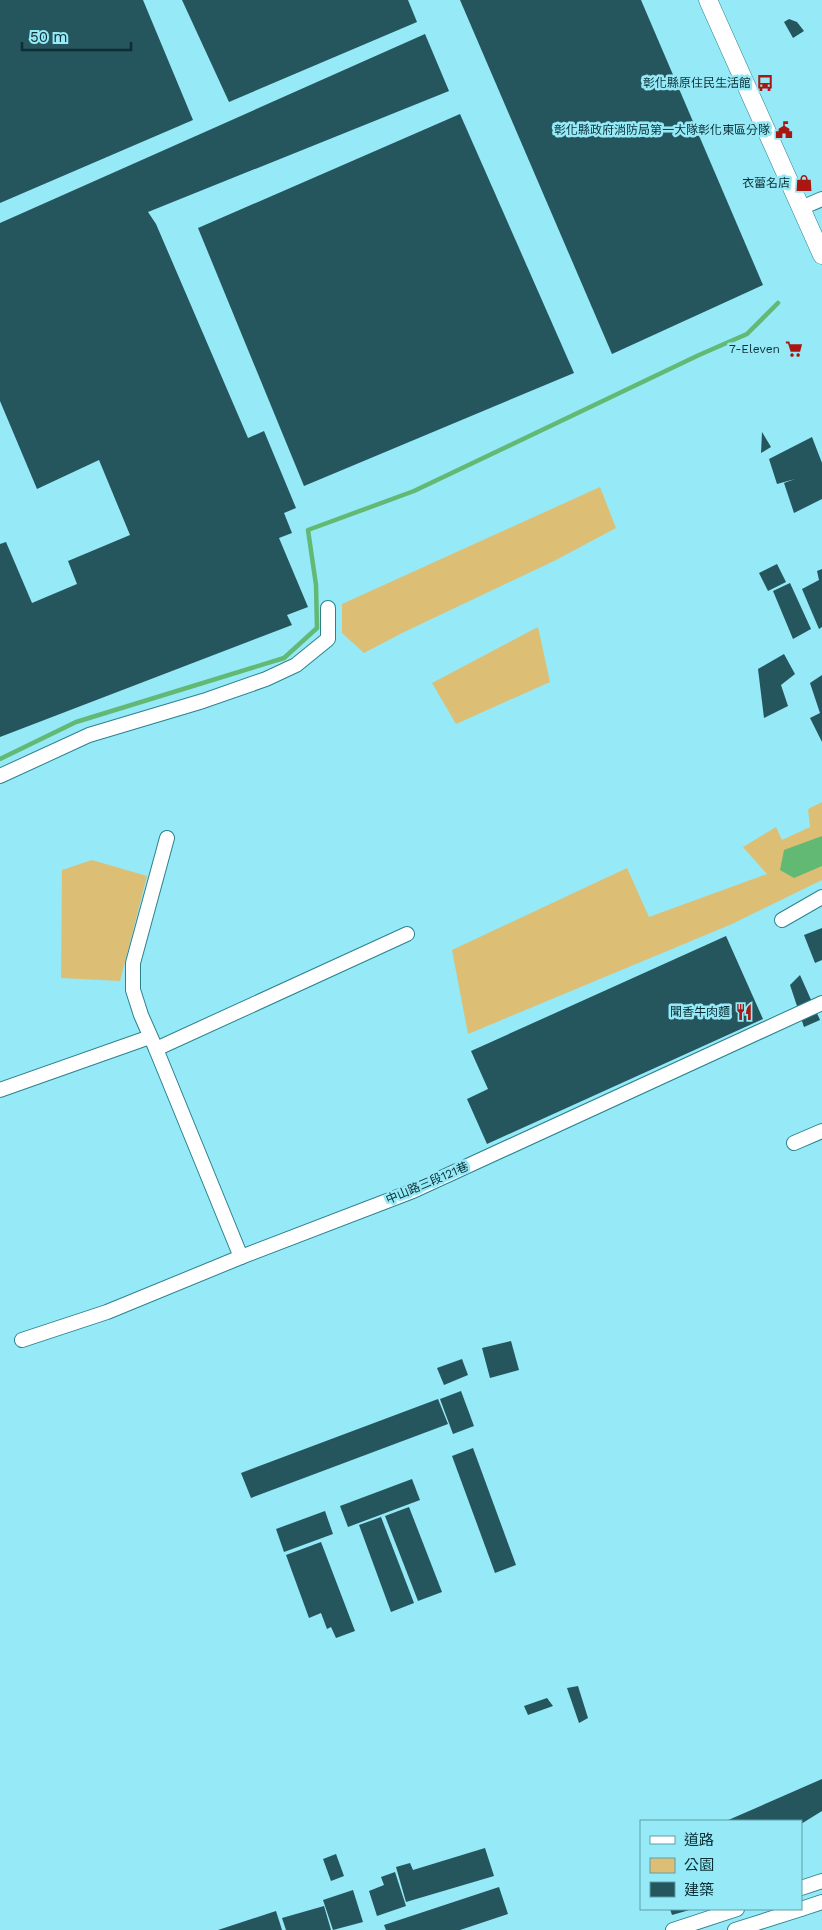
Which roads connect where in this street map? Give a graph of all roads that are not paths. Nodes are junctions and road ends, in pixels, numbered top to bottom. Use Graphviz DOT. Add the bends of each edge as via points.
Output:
graph roads {
  1 [pos="708,0"];
  2 [pos="822,199"];
  3 [pos="801,208"];
  4 [pos="822,254"];
  5 [pos="328,608"];
  6 [pos="0,776"];
  7 [pos="168,838"];
  8 [pos="822,897"];
  9 [pos="782,920"];
  10 [pos="407,934"];
  11 [pos="822,1003"];
  12 [pos="153,1043"];
  13 [pos="0,1090"];
  14 [pos="822,1131"];
  15 [pos="794,1143"];
  16 [pos="241,1257"];
  17 [pos="22,1340"];
  18 [pos="822,1880"];
  19 [pos="802,1888"];
  20 [pos="822,1902"];
  21 [pos="802,1909"];
  22 [pos="734,1910"];
  23 [pos="798,1910"];
  24 [pos="673,1930"];
  25 [pos="734,1930"];
  1 -- 3 [label="main road"];
  2 -- 3 [label="street"];
  3 -- 4 [label="main road"];
  5 -- 6 [label="street" via="328,639 296,665 203,701 89,735"];
  7 -- 12 [label="street" via="133,963 133,990"];
  8 -- 9 [label="street"];
  10 -- 12 [label="street"];
  11 -- 16 [label="street, 中山路三段121巷" via="412,1191"];
  12 -- 13 [label="street"];
  12 -- 16 [label="street"];
  14 -- 15 [label="street"];
  16 -- 17 [label="street, 中山路三段121巷" via="107,1312"];
  18 -- 19 [label="street"];
  20 -- 21 [label="street"];
  22 -- 24 [label="street"];
  23 -- 25 [label="street"];
}
